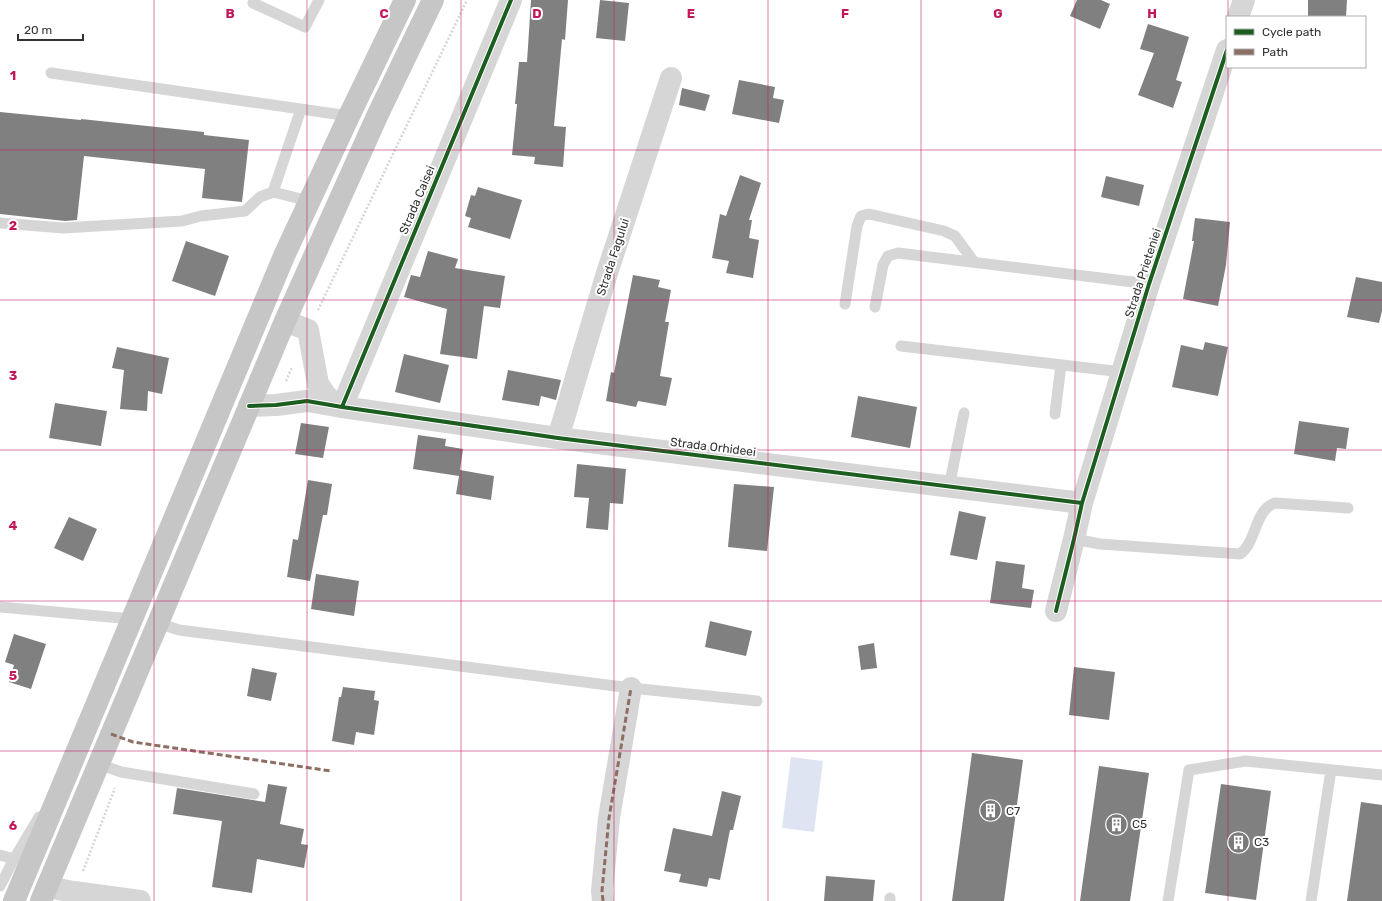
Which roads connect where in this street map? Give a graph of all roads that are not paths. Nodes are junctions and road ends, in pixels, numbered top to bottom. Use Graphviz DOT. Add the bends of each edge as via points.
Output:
graph roads {
  1 [pos="255,0"];
  2 [pos="319,0"];
  3 [pos="405,0"];
  4 [pos="433,0"];
  5 [pos="511,0"];
  6 [pos="1244,0"];
  7 [pos="1238,16"];
  8 [pos="1226,53"];
  9 [pos="51,73"];
  10 [pos="671,78"];
  11 [pos="301,109"];
  12 [pos="349,116"];
  13 [pos="273,192"];
  14 [pos="309,201"];
  15 [pos="0,223"];
  16 [pos="974,262"];
  17 [pos="1149,284"];
  18 [pos="844,304"];
  19 [pos="876,307"];
  20 [pos="285,321"];
  21 [pos="901,346"];
  22 [pos="1061,365"];
  23 [pos="1122,372"];
  24 [pos="249,406"];
  25 [pos="342,407"];
  26 [pos="964,413"];
  27 [pos="1055,414"];
  28 [pos="558,438"];
  29 [pos="950,487"];
  30 [pos="1082,503"];
  31 [pos="1348,508"];
  32 [pos="1074,539"];
  33 [pos="0,607"];
  34 [pos="1056,611"];
  35 [pos="132,619"];
  36 [pos="158,623"];
  37 [pos="631,688"];
  38 [pos="757,701"];
  39 [pos="100,764"];
  40 [pos="70,767"];
  41 [pos="1331,770"];
  42 [pos="1382,775"];
  43 [pos="254,794"];
  44 [pos="0,856"];
  45 [pos="14,859"];
  46 [pos="0,886"];
  47 [pos="44,894"];
  48 [pos="102,898"];
  49 [pos="14,901"];
  50 [pos="140,901"];
  51 [pos="603,901"];
  52 [pos="1168,901"];
  53 [pos="1311,901"];
  1 -- 2 [label="lane" via="253,3 306,27"];
  3 -- 12 [label="highway"];
  4 -- 20 [label="highway" via="378,114"];
  5 -- 25 [label="street, Strada Caisei"];
  6 -- 7 [label="street"];
  8 -- 17 [label="street, Strada Prieteniei"];
  9 -- 11 [label="lane"];
  10 -- 28 [label="street, Strada Fagului" via="607,273"];
  11 -- 12 [label="lane"];
  11 -- 13 [label="lane"];
  12 -- 14 [label="highway"];
  13 -- 14 [label="lane"];
  13 -- 15 [label="lane" via="260,197 245,211 182,221 63,228"];
  14 -- 35 [label="highway"];
  16 -- 17 [label="lane"];
  16 -- 18 [label="lane" via="954,236 944,231 869,214 861,216 857,226"];
  16 -- 19 [label="lane" via="898,253 888,256 883,265"];
  17 -- 23 [label="street, Strada Prieteniei"];
  20 -- 24 [label="highway"];
  20 -- 25 [label="street" via="308,330 318,384 327,397"];
  21 -- 22 [label="lane"];
  22 -- 23 [label="lane"];
  22 -- 27 [label="lane"];
  23 -- 30 [label="street, Strada Prieteniei"];
  24 -- 25 [label="street, Strada Orhideei" via="307,401"];
  24 -- 36 [label="highway"];
  25 -- 28 [label="street, Strada Orhideei"];
  26 -- 29 [label="lane"];
  28 -- 29 [label="street, Strada Orhideei"];
  29 -- 30 [label="street, Strada Orhideei"];
  30 -- 32 [label="street, Strada Prieteniei"];
  31 -- 32 [label="lane" via="1275,503 1268,505 1249,544 1240,554 1100,544"];
  32 -- 34 [label="street, Strada Prieteniei"];
  33 -- 35 [label="lane"];
  35 -- 40 [label="highway"];
  36 -- 37 [label="lane" via="179,630"];
  36 -- 39 [label="highway"];
  37 -- 38 [label="lane"];
  37 -- 51 [label="street" via="609,818"];
  39 -- 43 [label="lane" via="121,772"];
  39 -- 47 [label="highway"];
  40 -- 45 [label="lane"];
  40 -- 49 [label="highway"];
  41 -- 42 [label="lane"];
  41 -- 52 [label="lane" via="1246,761 1189,770"];
  41 -- 53 [label="lane"];
  44 -- 45 [label="lane"];
  45 -- 46 [label="lane"];
  47 -- 48 [label="street" via="74,892"];
  48 -- 50 [label="street"];
}
